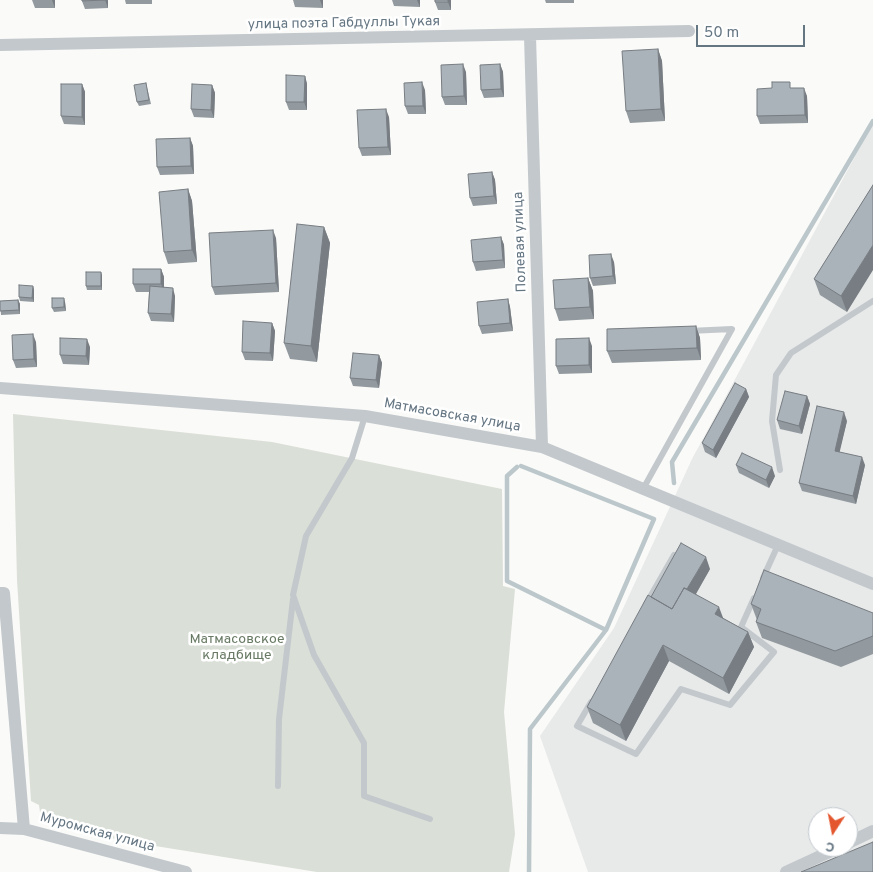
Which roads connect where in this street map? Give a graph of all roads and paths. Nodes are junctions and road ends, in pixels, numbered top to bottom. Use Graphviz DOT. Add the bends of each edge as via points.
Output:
graph roads {
  1 [pos="689,31"];
  2 [pos="530,36"];
  3 [pos="0,45"];
  4 [pos="873,301"];
  5 [pos="684,331"];
  6 [pos="0,388"];
  7 [pos="365,416"];
  8 [pos="542,447"];
  9 [pos="780,470"];
  10 [pos="643,489"];
  11 [pos="778,545"];
  12 [pos="674,555"];
  13 [pos="873,584"];
  14 [pos="760,585"];
  15 [pos="0,593"];
  16 [pos="756,593"];
  17 [pos="293,595"];
  18 [pos="640,615"];
  19 [pos="596,692"];
  20 [pos="278,786"];
  21 [pos="430,819"];
  22 [pos="0,828"];
  23 [pos="24,829"];
  24 [pos="873,832"];
  25 [pos="858,839"];
  26 [pos="818,857"];
  27 [pos="186,872"];
  28 [pos="786,872"];
  1 -- 2 [label="street, улица поэта Габдуллы Тукая"];
  2 -- 3 [label="street, улица поэта Габдуллы Тукая"];
  2 -- 8 [label="street, Полевая улица"];
  4 -- 9 [label="lane" via="791,353 776,375 772,421"];
  5 -- 10 [label="lane" via="732,329"];
  6 -- 7 [label="street, Матмасовская улица"];
  7 -- 8 [label="street, Матмасовская улица"];
  7 -- 17 [label="lane" via="352,458 306,536"];
  8 -- 10 [label="street, Матмасовская улица"];
  10 -- 11 [label="street, Матмасовская улица"];
  11 -- 13 [label="street, Матмасовская улица"];
  11 -- 14 [label="lane"];
  12 -- 18 [label="lane"];
  15 -- 23 [label="street" via="4,592"];
  16 -- 19 [label="lane" via="741,627 774,652 730,705 680,689 636,754 577,726"];
  17 -- 20 [label="lane" via="280,719"];
  17 -- 21 [label="lane" via="314,655 364,743 364,796"];
  22 -- 23 [label="street, Муромская улица"];
  23 -- 27 [label="street, Муромская улица"];
  24 -- 25 [label="street"];
  26 -- 28 [label="street"];
}
